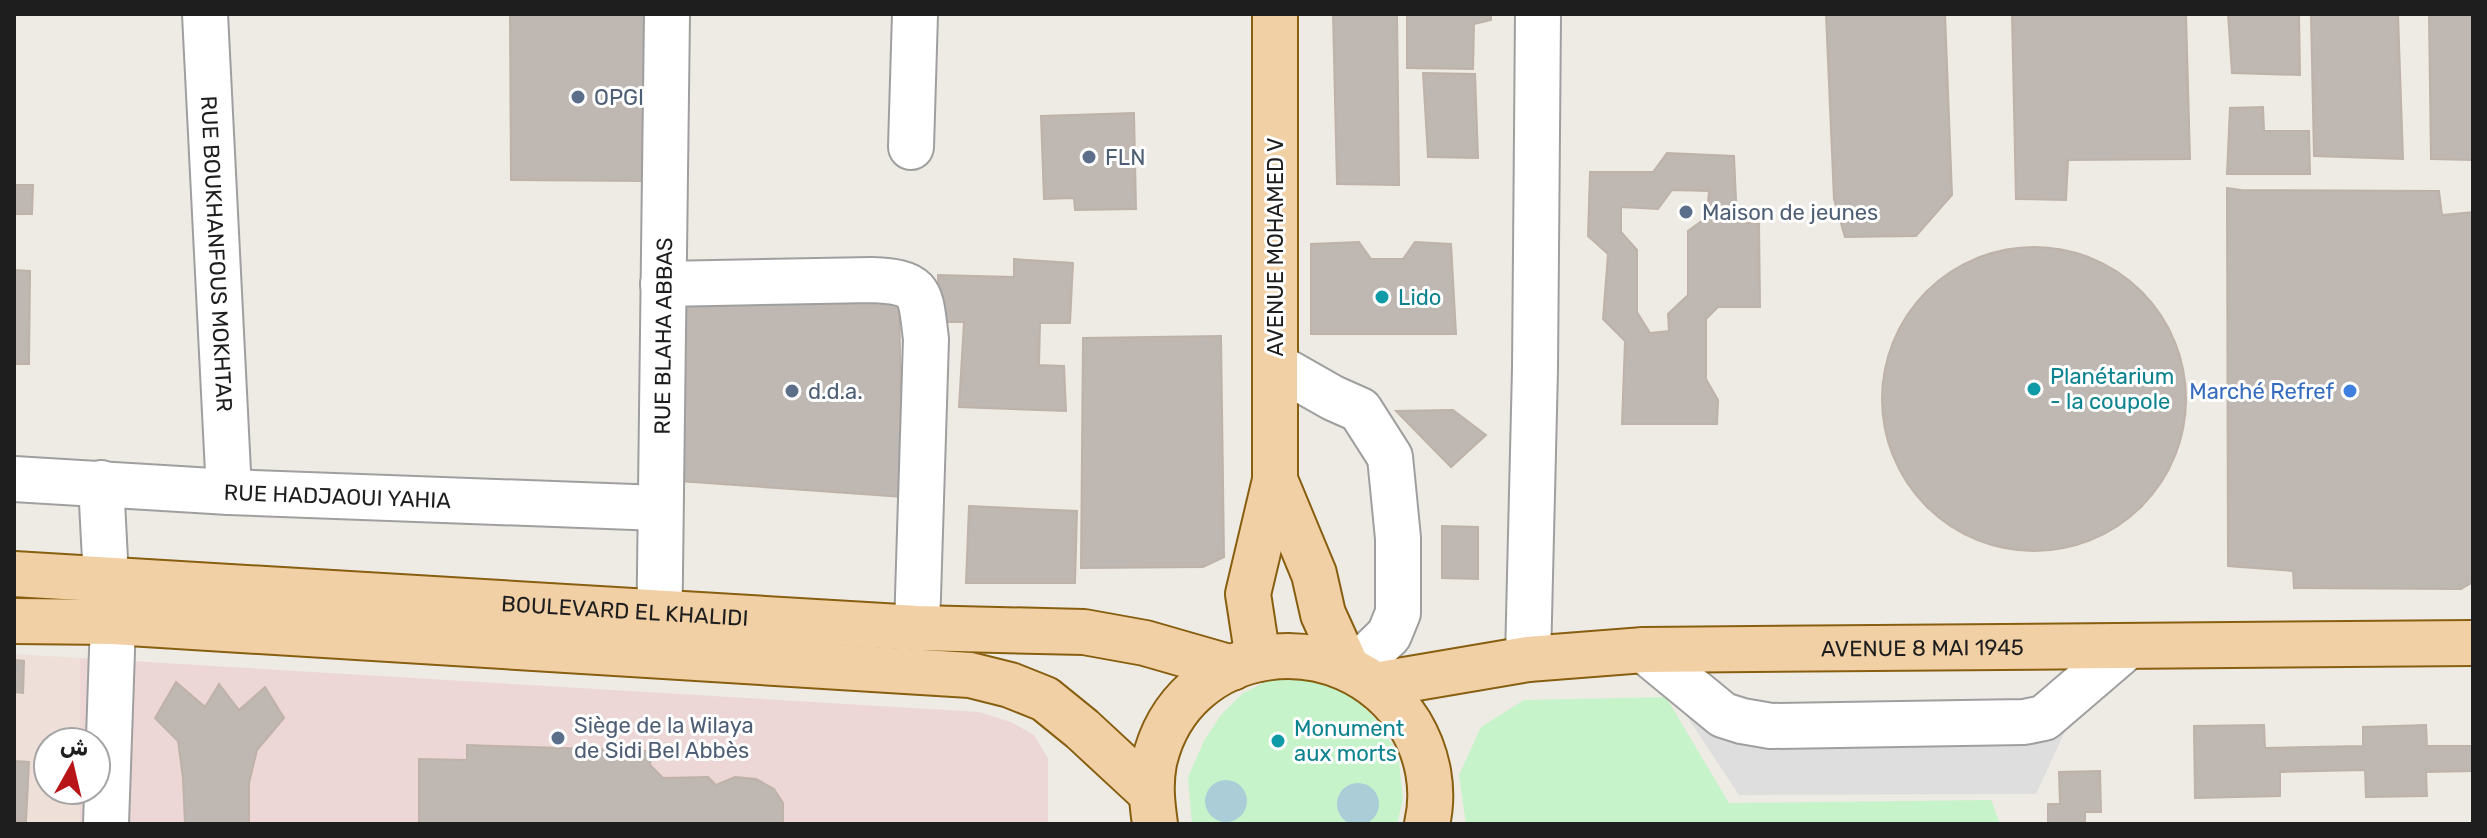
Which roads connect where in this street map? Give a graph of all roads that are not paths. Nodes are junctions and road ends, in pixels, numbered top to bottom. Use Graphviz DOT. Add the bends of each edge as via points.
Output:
graph roads {
  1 [pos="205,14"];
  2 [pos="667,14"];
  3 [pos="915,14"];
  4 [pos="1275,14"];
  5 [pos="1538,14"];
  6 [pos="911,147"];
  7 [pos="663,284"];
  8 [pos="1275,365"];
  9 [pos="14,479"];
  10 [pos="1275,480"];
  11 [pos="101,483"];
  12 [pos="229,492"];
  13 [pos="660,508"];
  14 [pos="14,574"];
  15 [pos="106,579"];
  16 [pos="659,612"];
  17 [pos="14,621"];
  18 [pos="113,622"];
  19 [pos="917,628"];
  20 [pos="2473,643"];
  21 [pos="2128,646"];
  22 [pos="1644,650"];
  23 [pos="659,657"];
  24 [pos="1528,659"];
  25 [pos="1245,663"];
  26 [pos="1358,674"];
  27 [pos="1153,808"];
  28 [pos="106,824"];
  29 [pos="1427,824"];
  1 -- 12 [label="street, RUE BOUKHANFOUS MOKHTAR"];
  2 -- 7 [label="street, RUE BLAHA ABBAS"];
  3 -- 6 [label="street"];
  4 -- 8 [label="main road, AVENUE MOHAMED V"];
  5 -- 24 [label="street"];
  7 -- 13 [label="street, RUE BLAHA ABBAS"];
  7 -- 19 [label="street" via="872,280 913,287 921,299 926,339"];
  8 -- 10 [label="main road, AVENUE MOHAMED V"];
  8 -- 26 [label="street" via="1360,410 1390,457 1398,613 1389,635"];
  9 -- 11 [label="street, RUE HADJAOUI YAHIA"];
  10 -- 25 [label="main road" via="1248,594"];
  10 -- 26 [label="main road" via="1314,574 1323,614"];
  11 -- 12 [label="street, RUE HADJAOUI YAHIA"];
  11 -- 15 [label="street"];
  12 -- 13 [label="street, RUE HADJAOUI YAHIA"];
  13 -- 16 [label="street, RUE BLAHA ABBAS"];
  14 -- 15 [label="main road, BOULEVARD EL KHALIDI"];
  15 -- 16 [label="main road, BOULEVARD EL KHALIDI"];
  15 -- 18 [label="street"];
  16 -- 19 [label="main road, BOULEVARD EL KHALIDI"];
  16 -- 23 [label="street, RUE BLAHA ABBAS"];
  17 -- 18 [label="main road"];
  18 -- 23 [label="main road"];
  18 -- 28 [label="street"];
  19 -- 25 [label="main road, BOULEVARD EL KHALIDI" via="1084,632"];
  20 -- 21 [label="main road, AVENUE 8 MAI 1945"];
  21 -- 22 [label="main road, AVENUE 8 MAI 1945"];
  21 -- 22 [label="street" via="2044,718 1771,726 1723,715"];
  22 -- 24 [label="main road, AVENUE 8 MAI 1945"];
  23 -- 27 [label="main road" via="970,675 1010,685 1045,699 1082,729"];
  24 -- 26 [label="main road, AVENUE 8 MAI 1945"];
  25 -- 26 [label="main road" via="1303,655"];
  25 -- 27 [label="main road" via="1205,684 1182,706 1154,762"];
  26 -- 29 [label="main road" via="1402,712 1419,739 1431,793"];
}
